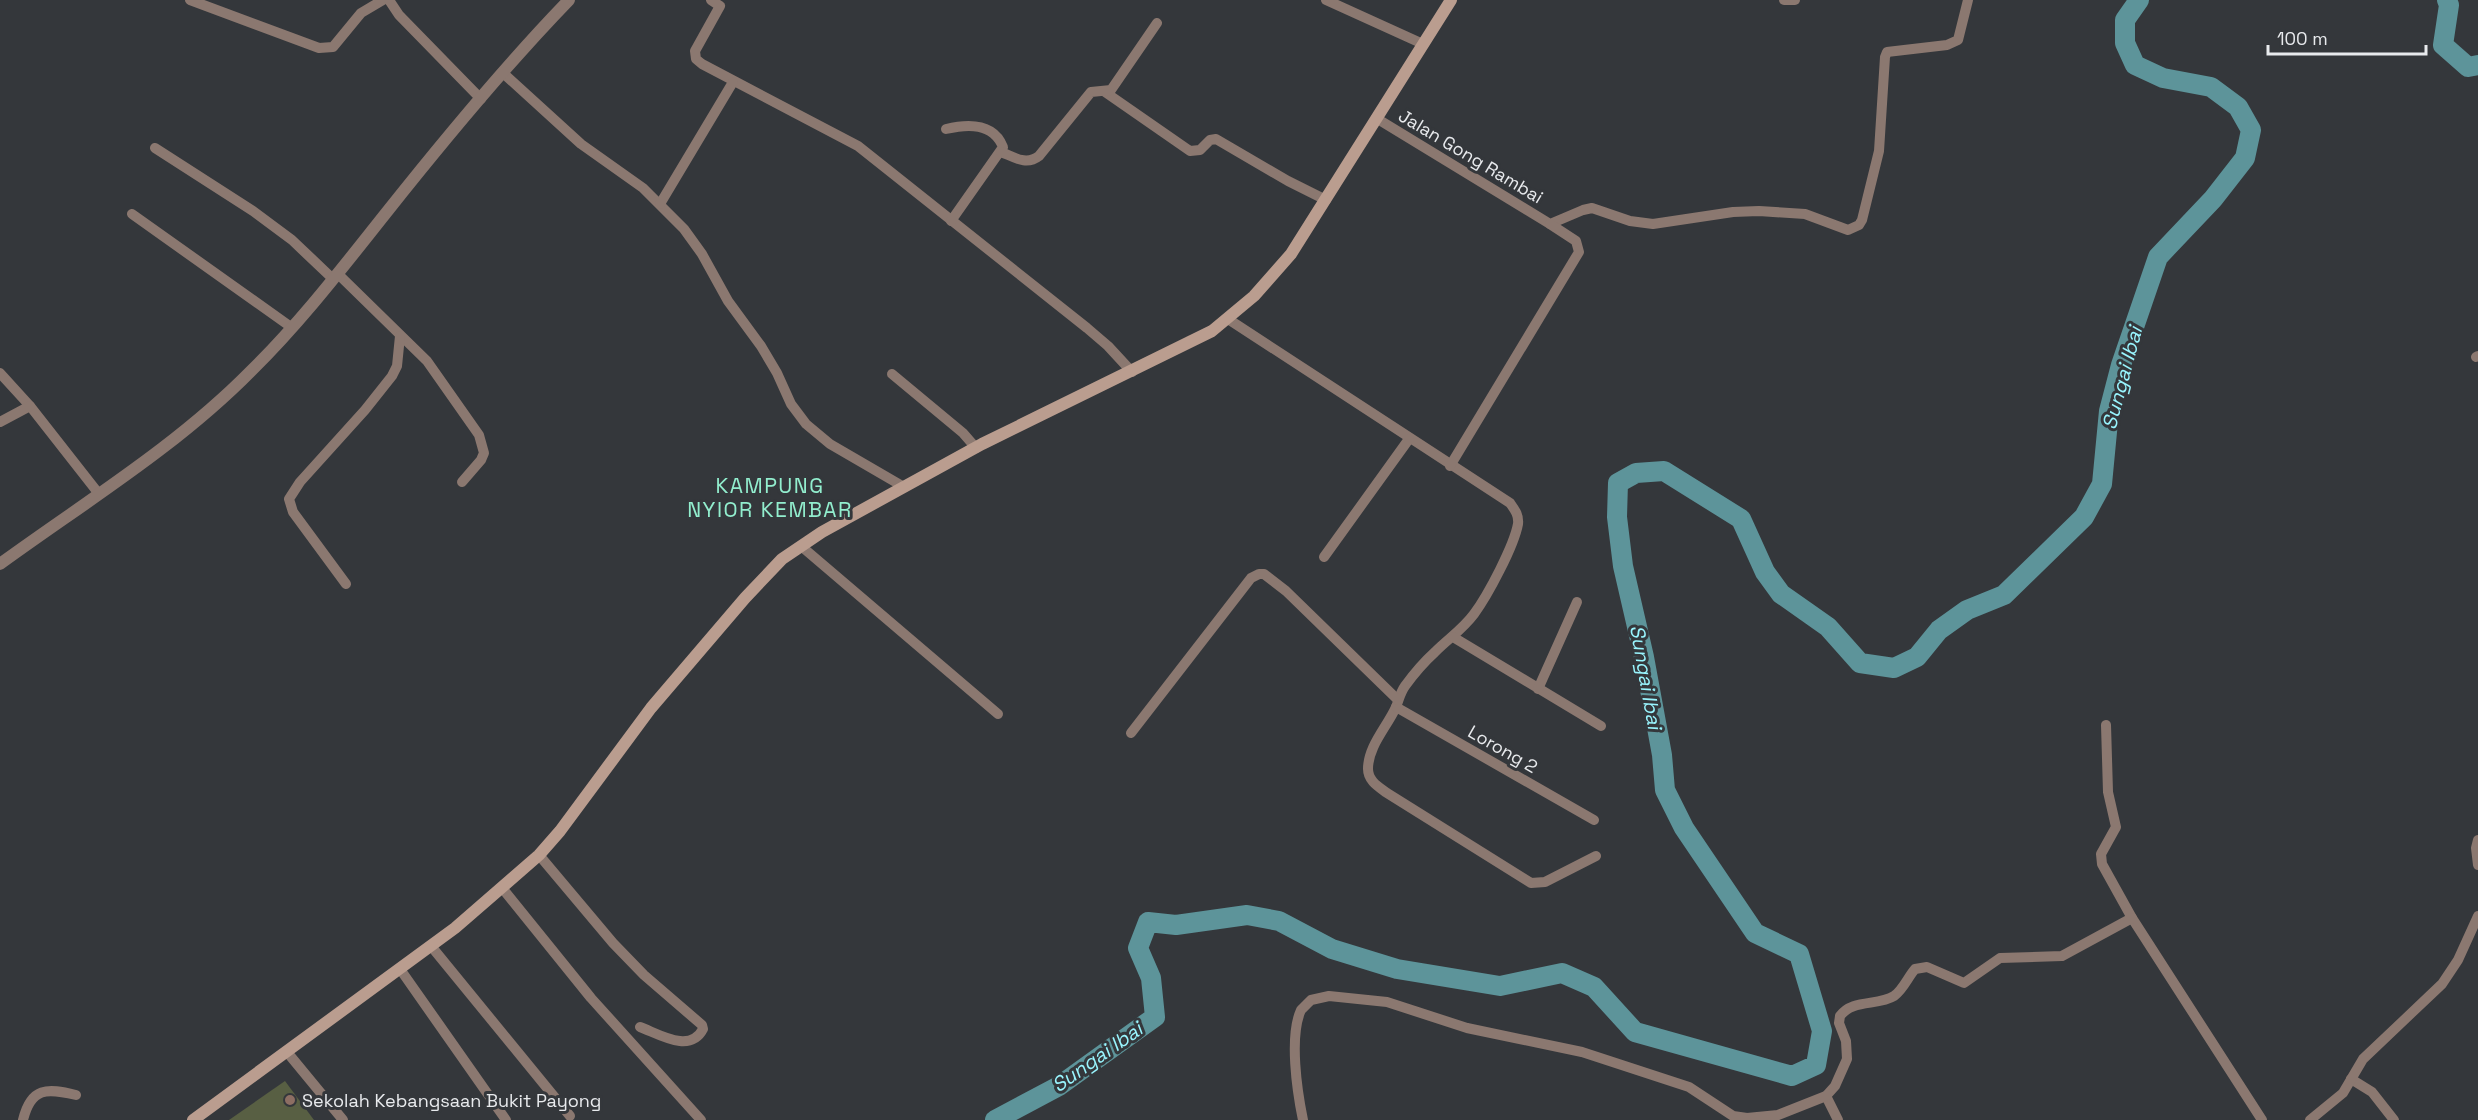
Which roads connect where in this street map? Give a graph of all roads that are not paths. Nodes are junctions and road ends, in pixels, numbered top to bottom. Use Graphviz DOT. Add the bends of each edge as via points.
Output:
graph roads {
  1 [pos="189,0"];
  2 [pos="383,0"];
  3 [pos="389,0"];
  4 [pos="569,0"];
  5 [pos="711,0"];
  6 [pos="1326,0"];
  7 [pos="1451,0"];
  8 [pos="1784,0"];
  9 [pos="1795,0"];
  10 [pos="1968,0"];
  11 [pos="1157,23"];
  12 [pos="1423,44"];
  13 [pos="503,73"];
  14 [pos="733,82"];
  15 [pos="1105,92"];
  16 [pos="481,99"];
  17 [pos="1376,118"];
  18 [pos="946,129"];
  19 [pos="155,148"];
  20 [pos="1001,152"];
  21 [pos="1326,200"];
  22 [pos="660,204"];
  23 [pos="132,214"];
  24 [pos="951,221"];
  25 [pos="1550,224"];
  26 [pos="336,277"];
  27 [pos="1228,319"];
  28 [pos="291,327"];
  29 [pos="400,336"];
  30 [pos="1132,372"];
  31 [pos="0,373"];
  32 [pos="892,374"];
  33 [pos="30,406"];
  34 [pos="0,422"];
  35 [pos="1409,439"];
  36 [pos="976,448"];
  37 [pos="1450,466"];
  38 [pos="462,482"];
  39 [pos="904,487"];
  40 [pos="99,494"];
  41 [pos="801,546"];
  42 [pos="1324,557"];
  43 [pos="0,564"];
  44 [pos="346,584"];
  45 [pos="1577,602"];
  46 [pos="1453,637"];
  47 [pos="1538,689"];
  48 [pos="1397,703"];
  49 [pos="998,714"];
  50 [pos="2106,725"];
  51 [pos="1601,726"];
  52 [pos="1131,733"];
  53 [pos="1594,820"];
  54 [pos="2478,840"];
  55 [pos="539,855"];
  56 [pos="1596,856"];
  57 [pos="2478,865"];
  58 [pos="503,889"];
  59 [pos="2478,916"];
  60 [pos="2132,918"];
  61 [pos="431,946"];
  62 [pos="400,969"];
  63 [pos="640,1027"];
  64 [pos="287,1052"];
  65 [pos="2351,1079"];
  66 [pos="76,1095"];
  67 [pos="1826,1096"];
  68 [pos="570,1116"];
  69 [pos="23,1120"];
  70 [pos="193,1120"];
  71 [pos="344,1120"];
  72 [pos="506,1120"];
  73 [pos="701,1120"];
  74 [pos="1303,1120"];
  75 [pos="1838,1120"];
  76 [pos="2262,1120"];
  77 [pos="2310,1120"];
  78 [pos="2394,1120"];
  1 -- 2 [label="street" via="327,48 362,14"];
  3 -- 16 [label="street"];
  4 -- 13 [label="street"];
  5 -- 14 [label="street" via="720,6 694,54 702,64"];
  6 -- 12 [label="street"];
  7 -- 12 [label="main road"];
  8 -- 9 [label="street"];
  10 -- 25 [label="street, Jalan Gong Rambai" via="1958,40 1947,45 1887,52 1879,151 1862,220 1855,228 1839,228 1805,214 1759,211 1653,224 1592,208"];
  11 -- 15 [label="street" via="1111,90"];
  12 -- 17 [label="main road"];
  13 -- 16 [label="street"];
  13 -- 22 [label="street" via="581,144 618,168"];
  14 -- 22 [label="street"];
  14 -- 24 [label="street" via="858,146"];
  15 -- 20 [label="street" via="1091,92 1033,161"];
  15 -- 21 [label="street" via="1190,151 1200,150 1216,139"];
  16 -- 26 [label="street"];
  17 -- 21 [label="main road"];
  17 -- 25 [label="street, Jalan Gong Rambai"];
  18 -- 20 [label="street" via="964,125 985,128 1000,140"];
  19 -- 26 [label="street" via="253,211"];
  20 -- 24 [label="street"];
  21 -- 27 [label="main road" via="1276,273"];
  22 -- 39 [label="street" via="702,254 728,301 761,346 801,419 830,444"];
  23 -- 28 [label="street"];
  24 -- 30 [label="street" via="1088,328"];
  25 -- 37 [label="street" via="1575,241 1579,252"];
  26 -- 28 [label="street"];
  26 -- 29 [label="street"];
  27 -- 30 [label="main road"];
  27 -- 35 [label="street"];
  28 -- 40 [label="street" via="202,418"];
  29 -- 38 [label="street" via="410,342 439,377 483,445 481,460"];
  29 -- 44 [label="street" via="392,376 289,499 293,512"];
  30 -- 36 [label="main road"];
  31 -- 33 [label="street"];
  32 -- 36 [label="street"];
  33 -- 34 [label="street"];
  33 -- 40 [label="street"];
  35 -- 37 [label="street"];
  35 -- 42 [label="street"];
  36 -- 39 [label="main road"];
  37 -- 46 [label="street" via="1510,503 1518,522 1487,593 1474,615"];
  39 -- 41 [label="main road"];
  40 -- 43 [label="street"];
  41 -- 49 [label="street"];
  41 -- 55 [label="main road" via="760,582 658,699"];
  45 -- 47 [label="street"];
  46 -- 47 [label="street"];
  46 -- 48 [label="street" via="1435,651 1403,688"];
  47 -- 51 [label="street"];
  48 -- 52 [label="street, Lorong 2" via="1286,591 1259,574 1251,578"];
  48 -- 53 [label="street, Lorong 2"];
  48 -- 56 [label="street" via="1371,757 1368,770 1376,785 1531,883 1545,882"];
  50 -- 60 [label="street" via="2108,792 2116,827 2101,859"];
  54 -- 57 [label="street"];
  55 -- 58 [label="main road"];
  55 -- 63 [label="street" via="644,975 704,1029 693,1039 679,1042"];
  58 -- 61 [label="main road"];
  58 -- 73 [label="street" via="591,998"];
  59 -- 65 [label="street" via="2442,984 2363,1059"];
  60 -- 67 [label="street" via="2062,956 2000,958 1964,983 1928,967 1915,969 1893,998 1844,1011 1839,1023 1847,1059 1840,1078"];
  60 -- 76 [label="street"];
  61 -- 62 [label="main road"];
  61 -- 68 [label="street"];
  62 -- 64 [label="main road"];
  62 -- 72 [label="street"];
  64 -- 70 [label="main road"];
  64 -- 71 [label="street"];
  65 -- 77 [label="street" via="2343,1093"];
  65 -- 78 [label="street" via="2372,1092"];
  66 -- 69 [label="street" via="41,1091 30,1100"];
  67 -- 74 [label="street" via="1778,1115 1733,1116 1689,1087 1582,1052 1467,1028 1387,1002 1329,996 1311,1000 1298,1015 1297,1077"];
  67 -- 75 [label="street"];
}
